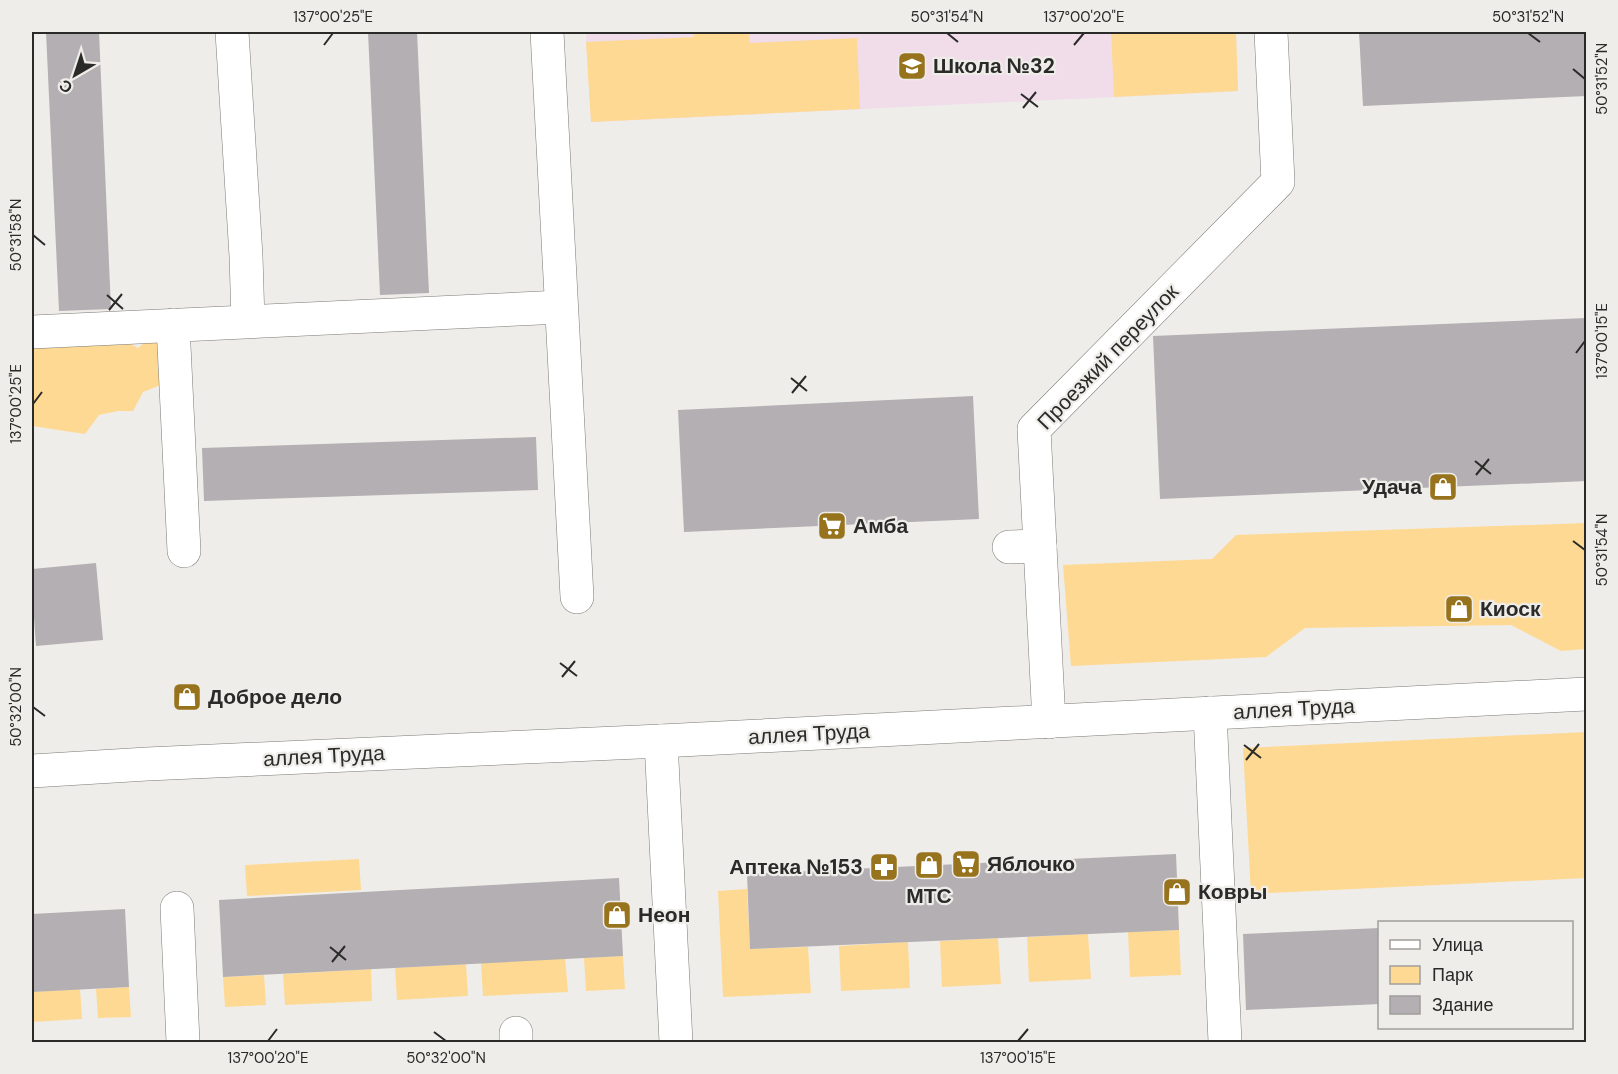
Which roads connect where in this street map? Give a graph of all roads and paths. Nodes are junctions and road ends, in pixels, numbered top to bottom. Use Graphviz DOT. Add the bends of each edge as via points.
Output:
graph roads {
  1 [pos="232,32"];
  2 [pos="547,32"];
  3 [pos="1271,32"];
  4 [pos="561,307"];
  5 [pos="248,321"];
  6 [pos="173,325"];
  7 [pos="32,332"];
  8 [pos="184,551"];
  9 [pos="577,597"];
  10 [pos="1587,694"];
  11 [pos="1210,713"];
  12 [pos="1049,722"];
  13 [pos="661,741"];
  14 [pos="32,771"];
  15 [pos="177,908"];
  16 [pos="183,1042"];
  17 [pos="676,1042"];
  18 [pos="1226,1042"];
  1 -- 5 [label="street"];
  2 -- 4 [label="street"];
  3 -- 12 [label="street, Проезжий переулок" via="1278,182 1034,429 1025,547"];
  4 -- 5 [label="street"];
  4 -- 9 [label="street"];
  5 -- 6 [label="street"];
  6 -- 7 [label="street"];
  6 -- 8 [label="street"];
  10 -- 11 [label="street, аллея Труда"];
  11 -- 12 [label="street, аллея Труда"];
  11 -- 18 [label="street"];
  12 -- 13 [label="street, аллея Труда"];
  13 -- 14 [label="street, аллея Труда"];
  13 -- 17 [label="street"];
  15 -- 16 [label="street"];
}
